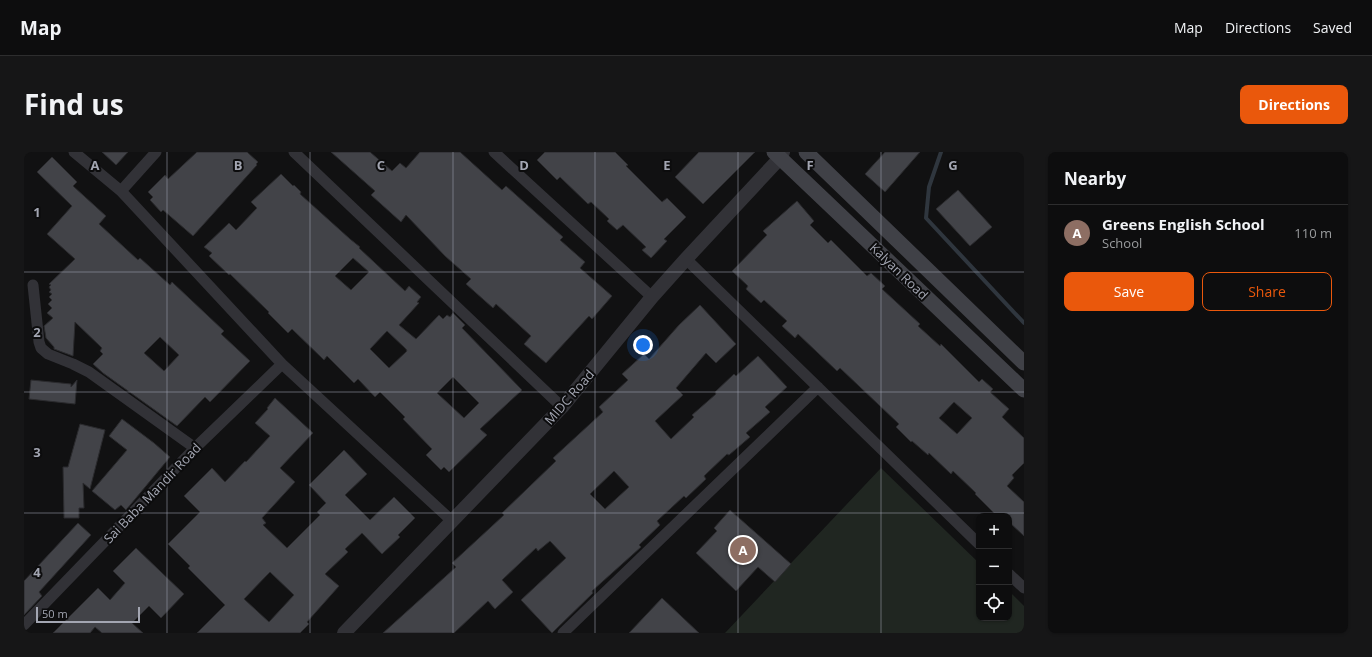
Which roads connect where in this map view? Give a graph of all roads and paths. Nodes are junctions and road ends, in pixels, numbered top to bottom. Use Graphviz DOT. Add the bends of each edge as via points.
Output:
graph roads {
  1 [pos="74,152"];
  2 [pos="156,152"];
  3 [pos="294,152"];
  4 [pos="494,152"];
  5 [pos="806,152"];
  6 [pos="779,154"];
  7 [pos="121,191"];
  8 [pos="686,259"];
  9 [pos="33,285"];
  10 [pos="652,297"];
  11 [pos="1024,363"];
  12 [pos="282,364"];
  13 [pos="818,387"];
  14 [pos="1024,390"];
  15 [pos="562,407"];
  16 [pos="195,448"];
  17 [pos="452,521"];
  18 [pos="976,541"];
  19 [pos="1012,577"];
  20 [pos="1024,588"];
  21 [pos="24,625"];
  22 [pos="344,633"];
  23 [pos="563,633"];
  1 -- 7 [label="street"];
  2 -- 7 [label="street"];
  3 -- 15 [label="street"];
  4 -- 10 [label="street"];
  5 -- 11 [label="main road, Kalyan Road"];
  6 -- 8 [label="street, MIDC Road"];
  6 -- 14 [label="main road, Kalyan Road"];
  7 -- 12 [label="street"];
  8 -- 10 [label="street, MIDC Road"];
  8 -- 13 [label="street"];
  9 -- 16 [label="street" via="38,342 41,348 48,354 89,372"];
  10 -- 15 [label="street, MIDC Road"];
  12 -- 16 [label="street, Sai Baba Mandir Road"];
  12 -- 17 [label="street"];
  13 -- 18 [label="street"];
  13 -- 23 [label="street"];
  15 -- 17 [label="street, MIDC Road"];
  16 -- 21 [label="street, Sai Baba Mandir Road"];
  17 -- 22 [label="street, MIDC Road"];
  19 -- 20 [label="street"];
}
